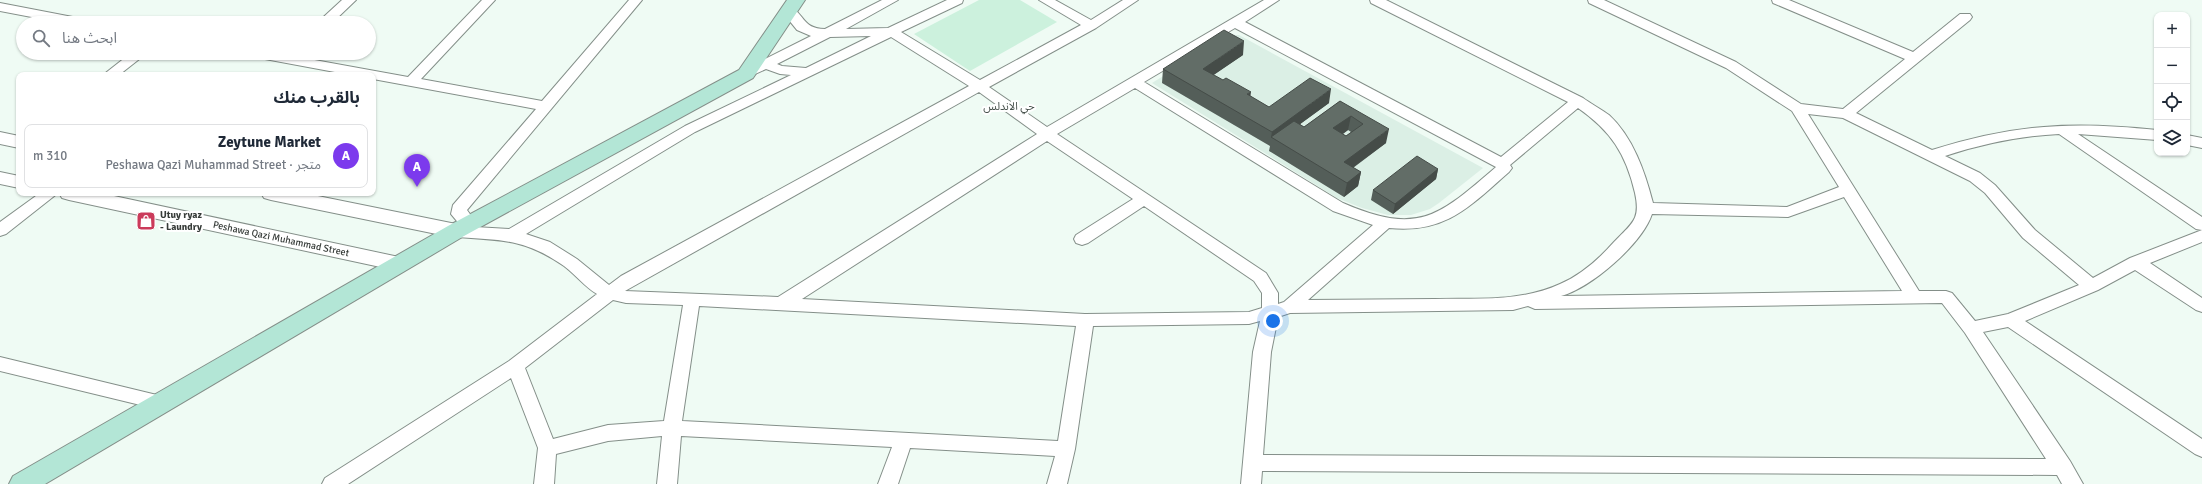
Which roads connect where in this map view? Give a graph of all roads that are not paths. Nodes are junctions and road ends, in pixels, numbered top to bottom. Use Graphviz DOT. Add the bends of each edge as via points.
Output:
graph roads {
  1 [pos="350,0"];
  2 [pos="489,0"];
  3 [pos="636,0"];
  4 [pos="892,0"];
  5 [pos="957,0"];
  6 [pos="1046,0"];
  7 [pos="1132,0"];
  8 [pos="1272,0"];
  9 [pos="1376,0"];
  10 [pos="1594,0"];
  11 [pos="1778,0"];
  12 [pos="792,6"];
  13 [pos="0,7"];
  14 [pos="47,16"];
  15 [pos="332,16"];
  16 [pos="1965,17"];
  17 [pos="1236,23"];
  18 [pos="1091,25"];
  19 [pos="892,32"];
  20 [pos="827,34"];
  21 [pos="1915,58"];
  22 [pos="130,60"];
  23 [pos="307,60"];
  24 [pos="766,64"];
  25 [pos="114,72"];
  26 [pos="364,72"];
  27 [pos="808,72"];
  28 [pos="746,74"];
  29 [pos="376,75"];
  30 [pos="411,82"];
  31 [pos="1136,83"];
  32 [pos="979,86"];
  33 [pos="1578,101"];
  34 [pos="544,106"];
  35 [pos="1797,108"];
  36 [pos="1846,114"];
  37 [pos="2061,128"];
  38 [pos="1047,134"];
  39 [pos="2154,135"];
  40 [pos="0,138"];
  41 [pos="16,141"];
  42 [pos="2190,141"];
  43 [pos="2202,143"];
  44 [pos="1933,155"];
  45 [pos="1502,164"];
  46 [pos="0,178"];
  47 [pos="16,181"];
  48 [pos="1847,190"];
  49 [pos="46,196"];
  50 [pos="83,196"];
  51 [pos="288,196"];
  52 [pos="1144,199"];
  53 [pos="1646,208"];
  54 [pos="1386,222"];
  55 [pos="2202,225"];
  56 [pos="463,227"];
  57 [pos="0,230"];
  58 [pos="512,235"];
  59 [pos="2202,236"];
  60 [pos="1082,239"];
  61 [pos="2136,262"];
  62 [pos="399,264"];
  63 [pos="2092,286"];
  64 [pos="610,293"];
  65 [pos="692,298"];
  66 [pos="1915,298"];
  67 [pos="782,303"];
  68 [pos="1513,304"];
  69 [pos="2202,306"];
  70 [pos="1290,307"];
  71 [pos="1270,313"];
  72 [pos="1084,320"];
  73 [pos="2011,320"];
  74 [pos="1971,328"];
  75 [pos="0,364"];
  76 [pos="515,366"];
  77 [pos="161,403"];
  78 [pos="672,428"];
  79 [pos="904,440"];
  80 [pos="547,448"];
  81 [pos="1066,449"];
  82 [pos="2202,449"];
  83 [pos="1253,462"];
  84 [pos="2062,467"];
  85 [pos="22,484"];
  86 [pos="332,484"];
  87 [pos="544,484"];
  88 [pos="667,484"];
  89 [pos="888,484"];
  90 [pos="1057,484"];
  91 [pos="1251,484"];
  92 [pos="2073,484"];
  1 -- 15 [label="street"];
  2 -- 30 [label="street"];
  3 -- 34 [label="street"];
  4 -- 20 [label="street"];
  5 -- 19 [label="street"];
  6 -- 18 [label="street"];
  7 -- 18 [label="street"];
  8 -- 17 [label="street"];
  9 -- 33 [label="street"];
  10 -- 35 [label="street" via="1731,65"];
  11 -- 21 [label="street"];
  12 -- 20 [label="street" via="802,28"];
  12 -- 28 [label="main road"];
  13 -- 14 [label="street"];
  16 -- 21 [label="street"];
  17 -- 31 [label="street"];
  17 -- 45 [label="street"];
  18 -- 32 [label="street"];
  19 -- 20 [label="street"];
  19 -- 27 [label="street"];
  19 -- 32 [label="street"];
  20 -- 24 [label="street"];
  21 -- 36 [label="street"];
  22 -- 25 [label="street"];
  23 -- 26 [label="street"];
  24 -- 27 [label="street" via="780,70"];
  24 -- 28 [label="street"];
  27 -- 58 [label="street" via="690,129"];
  28 -- 56 [label="main road"];
  29 -- 30 [label="street"];
  30 -- 34 [label="street"];
  31 -- 38 [label="street"];
  31 -- 54 [label="street" via="1338,207 1361,217"];
  32 -- 38 [label="street"];
  32 -- 64 [label="street" via="627,280"];
  33 -- 45 [label="street"];
  33 -- 53 [label="street" via="1616,132 1640,182"];
  34 -- 56 [label="street" via="459,208"];
  35 -- 36 [label="street"];
  35 -- 48 [label="street"];
  36 -- 44 [label="street"];
  37 -- 39 [label="street" via="2119,130"];
  37 -- 44 [label="street" via="2010,133"];
  37 -- 55 [label="street"];
  38 -- 52 [label="street"];
  38 -- 67 [label="street"];
  40 -- 41 [label="street"];
  42 -- 43 [label="street"];
  44 -- 63 [label="street" via="1983,183 2029,234"];
  45 -- 54 [label="street" via="1504,168 1455,210 1442,217 1426,222"];
  46 -- 47 [label="street"];
  48 -- 53 [label="street" via="1788,212"];
  48 -- 66 [label="street"];
  49 -- 57 [label="street"];
  50 -- 62 [label="street, Peshawa Qazi Muhammad Street"];
  51 -- 56 [label="street"];
  52 -- 60 [label="street"];
  52 -- 71 [label="street" via="1260,277 1270,293"];
  53 -- 68 [label="street" via="1641,223 1627,240 1593,272 1565,289"];
  54 -- 70 [label="street"];
  56 -- 58 [label="street"];
  56 -- 62 [label="main road"];
  58 -- 64 [label="street" via="544,246"];
  59 -- 61 [label="street"];
  61 -- 63 [label="street"];
  61 -- 69 [label="street"];
  62 -- 77 [label="main road"];
  63 -- 73 [label="street"];
  64 -- 65 [label="street" via="626,297"];
  64 -- 76 [label="street"];
  65 -- 67 [label="street"];
  65 -- 78 [label="street"];
  66 -- 68 [label="street"];
  66 -- 74 [label="street" via="1946,297"];
  67 -- 72 [label="street"];
  68 -- 70 [label="street"];
  70 -- 71 [label="street"];
  71 -- 72 [label="street" via="1230,319"];
  71 -- 83 [label="street" via="1262,352"];
  72 -- 81 [label="street"];
  73 -- 74 [label="street"];
  73 -- 82 [label="street"];
  74 -- 84 [label="street"];
  75 -- 77 [label="street"];
  76 -- 80 [label="street"];
  76 -- 86 [label="street"];
  77 -- 85 [label="main road"];
  78 -- 79 [label="street"];
  78 -- 80 [label="street" via="608,433"];
  78 -- 88 [label="street"];
  79 -- 81 [label="street"];
  79 -- 89 [label="street"];
  80 -- 87 [label="street"];
  81 -- 90 [label="street"];
  83 -- 84 [label="street"];
  83 -- 91 [label="street"];
  84 -- 92 [label="street"];
}
